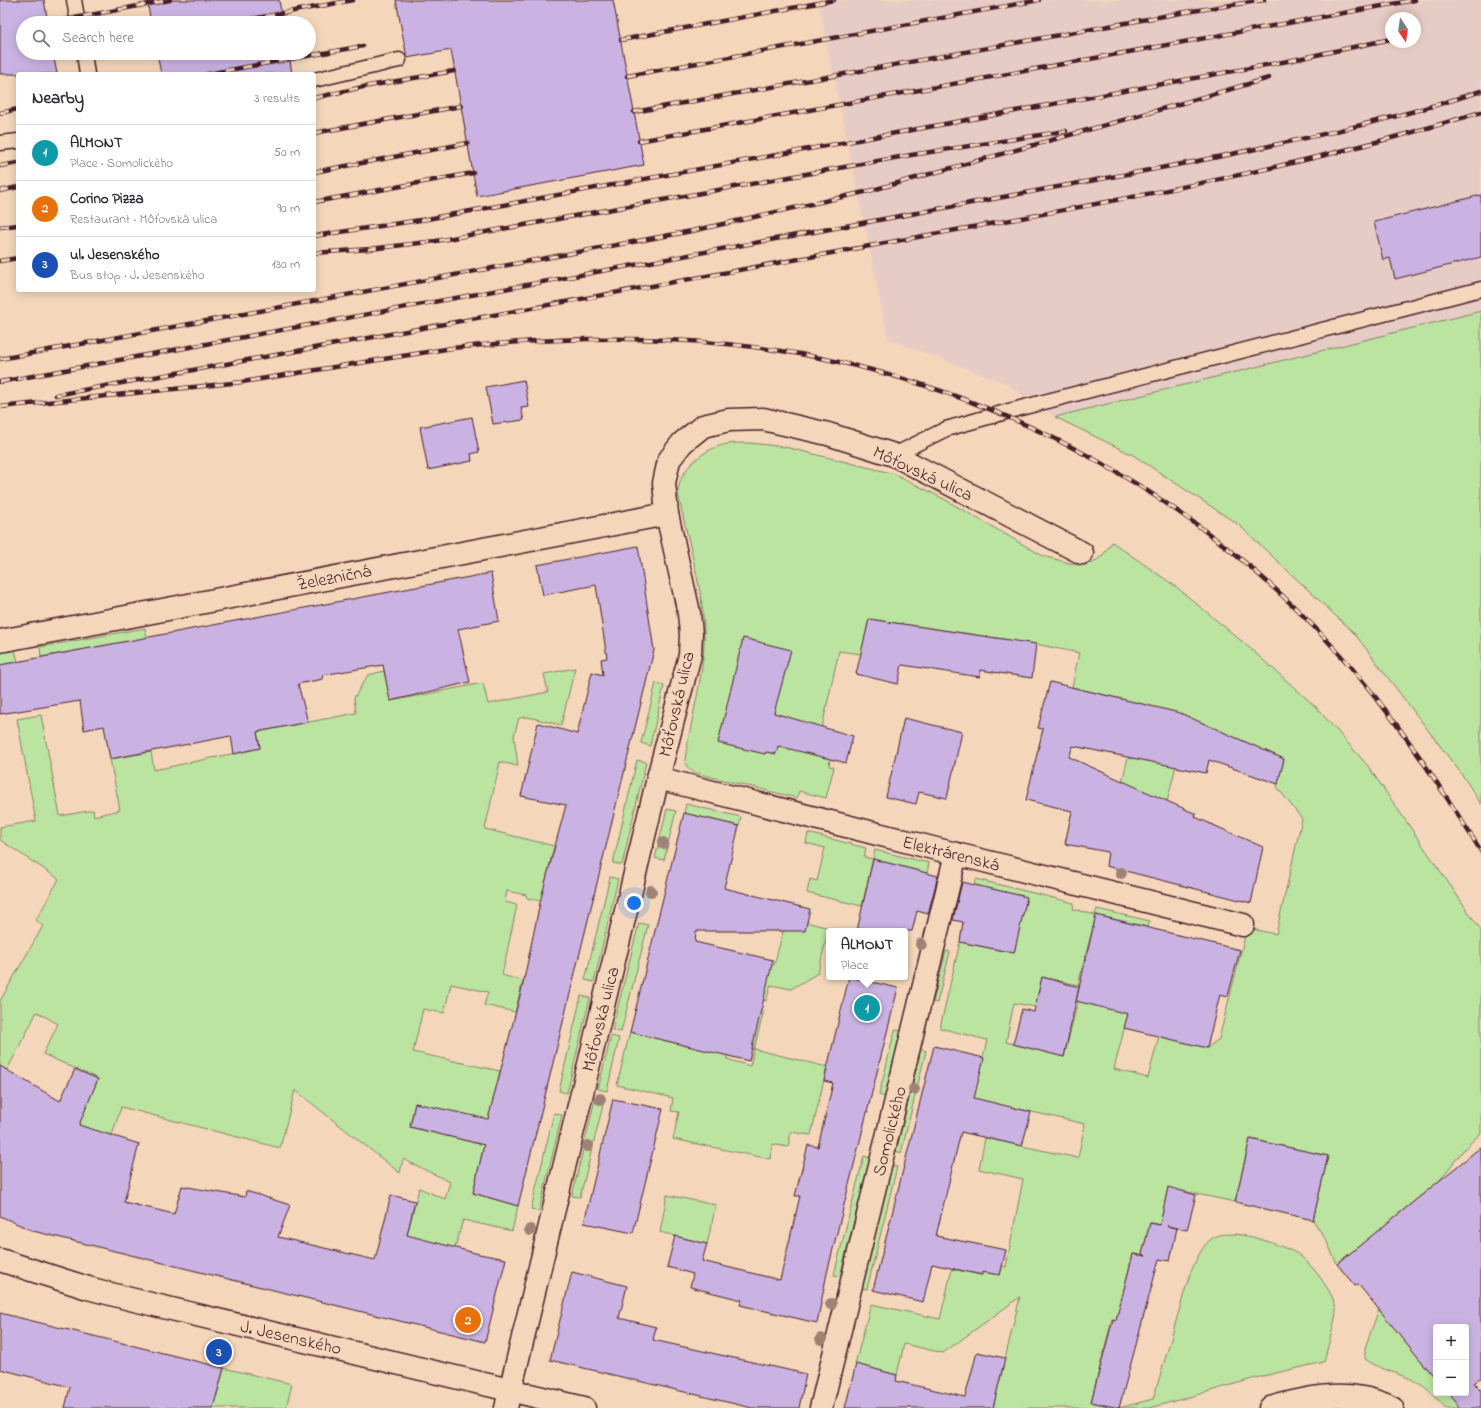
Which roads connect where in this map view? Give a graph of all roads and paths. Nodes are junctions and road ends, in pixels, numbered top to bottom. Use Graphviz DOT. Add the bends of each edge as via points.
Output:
graph roads {
  1 [pos="74,0"];
  2 [pos="77,16"];
  3 [pos="85,60"];
  4 [pos="399,60"];
  5 [pos="87,72"];
  6 [pos="316,80"];
  7 [pos="16,141"];
  8 [pos="0,143"];
  9 [pos="1481,289"];
  10 [pos="894,455"];
  11 [pos="667,514"];
  12 [pos="1082,553"];
  13 [pos="0,641"];
  14 [pos="658,778"];
  15 [pos="956,854"];
  16 [pos="1243,925"];
  17 [pos="0,1260"];
  18 [pos="508,1399"];
  19 [pos="584,1408"];
  20 [pos="821,1408"];
  21 [pos="1270,1408"];
  22 [pos="1392,1408"];
  1 -- 2 [label="lane"];
  3 -- 5 [label="lane"];
  4 -- 6 [label="lane"];
  7 -- 8 [label="lane"];
  9 -- 10 [label="lane" via="1004,412 946,429"];
  10 -- 11 [label="street, Môťovská ulica" via="828,434 763,419 729,420 703,426 682,443 669,460 664,483"];
  10 -- 12 [label="street, Môťovská ulica"];
  11 -- 13 [label="street, Železničná"];
  11 -- 14 [label="street, Môťovská ulica" via="689,613 691,634 690,655"];
  14 -- 15 [label="street, Elektrárenská"];
  14 -- 18 [label="street, Môťovská ulica"];
  15 -- 16 [label="street, Elektrárenská"];
  15 -- 20 [label="street, Somolického"];
  17 -- 18 [label="street, J. Jesenského" via="130,1299"];
  18 -- 19 [label="street, J. Jesenského"];
  21 -- 22 [label="street" via="1318,1396 1337,1395 1377,1400"];
}
